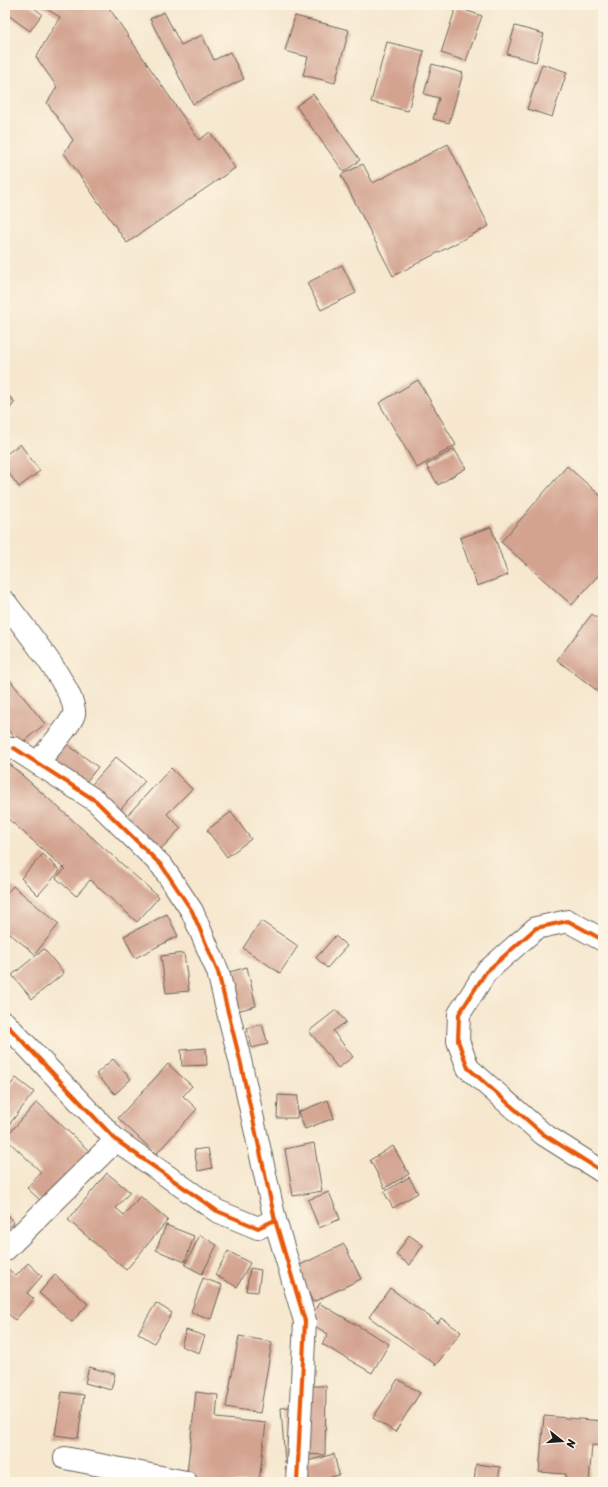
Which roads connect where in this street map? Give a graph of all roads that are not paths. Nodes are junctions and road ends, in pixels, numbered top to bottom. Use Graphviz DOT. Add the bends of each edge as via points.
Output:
graph roads {
  1 [pos="5,602"];
  2 [pos="13,740"];
  3 [pos="37,763"];
  4 [pos="603,940"];
  5 [pos="5,1023"];
  6 [pos="116,1140"];
  7 [pos="603,1172"];
  8 [pos="275,1220"];
  9 [pos="5,1250"];
  10 [pos="65,1458"];
  11 [pos="186,1482"];
  12 [pos="297,1482"];
  1 -- 3 [label="street" via="63,681 72,698 74,713 61,735"];
  2 -- 3 [label="street"];
  3 -- 8 [label="street" via="96,801 162,866 192,911 218,972"];
  4 -- 7 [label="street" via="568,921 536,928 486,972 460,1014 458,1041 468,1068 543,1134"];
  5 -- 6 [label="street"];
  6 -- 8 [label="street" via="217,1211 258,1228"];
  6 -- 9 [label="street"];
  8 -- 12 [label="street" via="305,1321"];
  10 -- 11 [label="street"];
}
